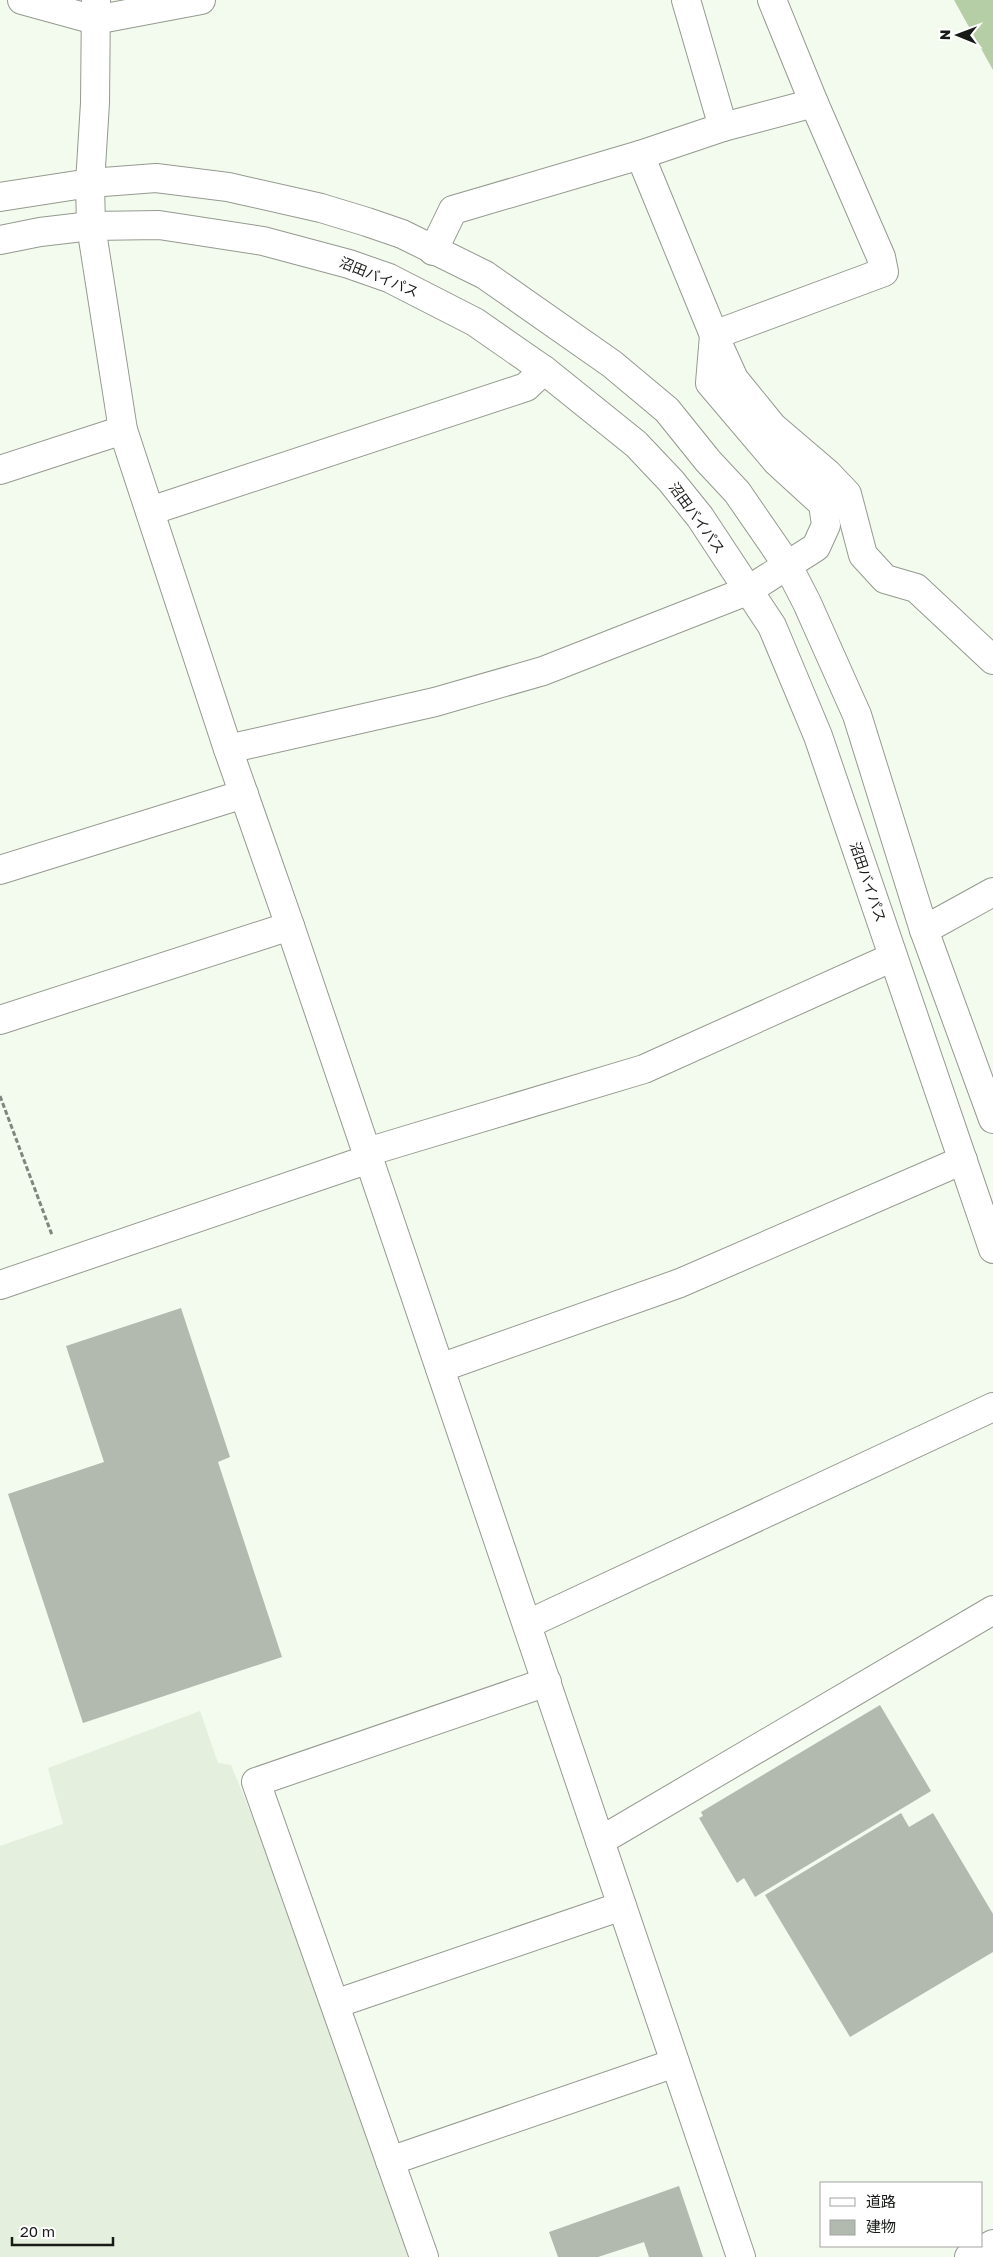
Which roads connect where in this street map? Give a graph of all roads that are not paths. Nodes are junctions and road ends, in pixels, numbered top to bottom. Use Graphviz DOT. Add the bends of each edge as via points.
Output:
graph roads {
  1 [pos="22,0"];
  2 [pos="201,0"];
  3 [pos="686,0"];
  4 [pos="772,0"];
  5 [pos="96,10"];
  6 [pos="814,103"];
  7 [pos="723,127"];
  8 [pos="640,155"];
  9 [pos="90,183"];
  10 [pos="0,197"];
  11 [pos="91,226"];
  12 [pos="0,240"];
  13 [pos="433,251"];
  14 [pos="714,335"];
  15 [pos="544,370"];
  16 [pos="123,430"];
  17 [pos="0,470"];
  18 [pos="150,511"];
  19 [pos="788,566"];
  20 [pos="747,591"];
  21 [pos="993,660"];
  22 [pos="228,749"];
  23 [pos="244,794"];
  24 [pos="0,870"];
  25 [pos="993,892"];
  26 [pos="290,926"];
  27 [pos="924,930"];
  28 [pos="893,957"];
  29 [pos="0,1020"];
  30 [pos="993,1119"];
  31 [pos="368,1155"];
  32 [pos="963,1160"];
  33 [pos="993,1249"];
  34 [pos="0,1285"];
  35 [pos="440,1368"];
  36 [pos="993,1407"];
  37 [pos="993,1610"];
  38 [pos="528,1624"];
  39 [pos="547,1682"];
  40 [pos="600,1841"];
  41 [pos="622,1906"];
  42 [pos="335,2004"];
  43 [pos="675,2063"];
  44 [pos="390,2161"];
  45 [pos="993,2244"];
  46 [pos="424,2257"];
  47 [pos="741,2257"];
  48 [pos="969,2257"];
  1 -- 5 [label="street"];
  2 -- 5 [label="street"];
  3 -- 7 [label="street"];
  4 -- 6 [label="street"];
  5 -- 9 [label="street"];
  6 -- 7 [label="street"];
  6 -- 14 [label="street" via="881,257 884,272"];
  7 -- 8 [label="street"];
  8 -- 13 [label="street" via="453,210"];
  8 -- 14 [label="street"];
  9 -- 10 [label="street"];
  9 -- 11 [label="street"];
  9 -- 13 [label="street" via="156,178 228,187 367,222 402,234"];
  11 -- 12 [label="street, 沼田バイパス"];
  11 -- 15 [label="street, 沼田バイパス" via="159,225 280,245 349,264 389,278 476,322"];
  11 -- 16 [label="street"];
  13 -- 19 [label="street" via="485,275 612,364 667,410 737,492"];
  14 -- 19 [label="street" via="710,383 777,462 823,504 826,525 816,547"];
  14 -- 21 [label="street" via="734,379 773,427 847,494 863,555 885,579 916,588"];
  15 -- 18 [label="street" via="526,387"];
  15 -- 20 [label="street, 沼田バイパス" via="636,444 671,481 700,517"];
  16 -- 17 [label="street"];
  16 -- 18 [label="street"];
  18 -- 22 [label="street"];
  19 -- 20 [label="street"];
  19 -- 27 [label="street" via="857,715"];
  20 -- 22 [label="street" via="542,671 435,702"];
  20 -- 28 [label="street, 沼田バイパス" via="772,626 818,736"];
  22 -- 23 [label="street"];
  23 -- 24 [label="street"];
  23 -- 26 [label="street"];
  25 -- 27 [label="street"];
  26 -- 29 [label="street"];
  26 -- 31 [label="street"];
  27 -- 30 [label="street"];
  28 -- 31 [label="street" via="644,1069"];
  28 -- 32 [label="street, 沼田バイパス"];
  31 -- 34 [label="street"];
  31 -- 35 [label="street"];
  32 -- 33 [label="street, 沼田バイパス"];
  32 -- 35 [label="street" via="680,1283"];
  35 -- 38 [label="street"];
  36 -- 38 [label="street"];
  37 -- 40 [label="street"];
  38 -- 39 [label="street"];
  39 -- 40 [label="street"];
  39 -- 42 [label="street" via="256,1782"];
  40 -- 41 [label="street"];
  41 -- 42 [label="street"];
  41 -- 43 [label="street"];
  42 -- 44 [label="street"];
  43 -- 44 [label="street"];
  43 -- 47 [label="street"];
  44 -- 46 [label="street"];
  45 -- 48 [label="street"];
}
